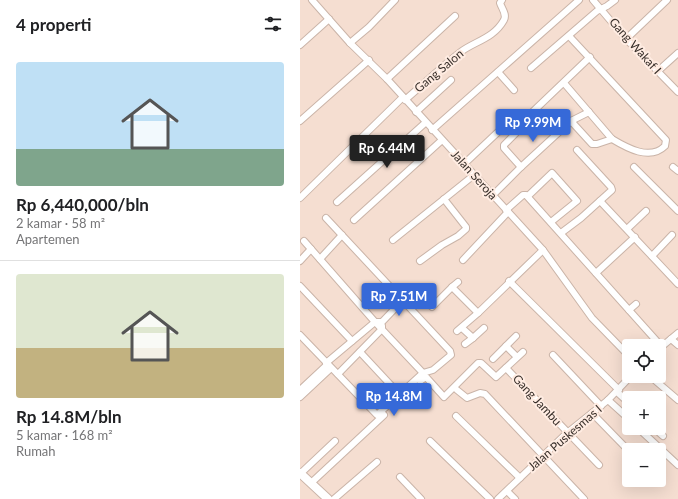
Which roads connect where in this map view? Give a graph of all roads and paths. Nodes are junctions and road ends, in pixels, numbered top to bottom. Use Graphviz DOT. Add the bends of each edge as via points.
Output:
graph roads {
  1 [pos="312,0"];
  2 [pos="395,0"];
  3 [pos="502,0"];
  4 [pos="579,0"];
  5 [pos="593,0"];
  6 [pos="614,0"];
  7 [pos="666,0"];
  8 [pos="601,8"];
  9 [pos="455,16"];
  10 [pos="329,19"];
  11 [pos="569,36"];
  12 [pos="626,39"];
  13 [pos="350,43"];
  14 [pos="300,45"];
  15 [pos="678,53"];
  16 [pos="590,58"];
  17 [pos="369,60"];
  18 [pos="531,68"];
  19 [pos="658,71"];
  20 [pos="498,72"];
  21 [pos="387,80"];
  22 [pos="451,80"];
  23 [pos="564,82"];
  24 [pos="514,90"];
  25 [pos="678,92"];
  26 [pos="404,99"];
  27 [pos="416,112"];
  28 [pos="589,112"];
  29 [pos="300,120"];
  30 [pos="571,121"];
  31 [pos="426,123"];
  32 [pos="432,130"];
  33 [pos="498,132"];
  34 [pos="612,139"];
  35 [pos="442,140"];
  36 [pos="576,150"];
  37 [pos="464,164"];
  38 [pos="521,167"];
  39 [pos="634,167"];
  40 [pos="474,175"];
  41 [pos="492,195"];
  42 [pos="528,196"];
  43 [pos="300,198"];
  44 [pos="444,199"];
  45 [pos="600,201"];
  46 [pos="337,202"];
  47 [pos="507,211"];
  48 [pos="646,211"];
  49 [pos="678,211"];
  50 [pos="326,218"];
  51 [pos="354,220"];
  52 [pos="551,222"];
  53 [pos="627,229"];
  54 [pos="561,233"];
  55 [pos="672,235"];
  56 [pos="342,236"];
  57 [pos="635,237"];
  58 [pos="393,240"];
  59 [pos="304,241"];
  60 [pos="311,250"];
  61 [pos="542,250"];
  62 [pos="652,256"];
  63 [pos="320,259"];
  64 [pos="463,260"];
  65 [pos="300,261"];
  66 [pos="420,261"];
  67 [pos="596,273"];
  68 [pos="458,282"];
  69 [pos="509,282"];
  70 [pos="678,284"];
  71 [pos="300,286"];
  72 [pos="452,287"];
  73 [pos="403,300"];
  74 [pos="636,304"];
  75 [pos="432,307"];
  76 [pos="629,310"];
  77 [pos="478,313"];
  78 [pos="378,322"];
  79 [pos="484,328"];
  80 [pos="382,329"];
  81 [pos="678,333"];
  82 [pos="300,335"];
  83 [pos="516,336"];
  84 [pos="472,338"];
  85 [pos="653,339"];
  86 [pos="671,339"];
  87 [pos="352,340"];
  88 [pos="465,344"];
  89 [pos="666,344"];
  90 [pos="678,345"];
  91 [pos="506,346"];
  92 [pos="622,349"];
  93 [pos="360,352"];
  94 [pos="523,352"];
  95 [pos="553,355"];
  96 [pos="517,357"];
  97 [pos="493,358"];
  98 [pos="329,365"];
  99 [pos="506,368"];
  100 [pos="424,373"];
  101 [pos="338,374"];
  102 [pos="625,383"];
  103 [pos="658,383"];
  104 [pos="300,390"];
  105 [pos="457,390"];
  106 [pos="618,391"];
  107 [pos="400,395"];
  108 [pos="622,395"];
  109 [pos="300,397"];
  110 [pos="608,400"];
  111 [pos="678,400"];
  112 [pos="601,406"];
  113 [pos="592,413"];
  114 [pos="622,413"];
  115 [pos="456,416"];
  116 [pos="567,433"];
  117 [pos="646,435"];
  118 [pos="335,441"];
  119 [pos="430,441"];
  120 [pos="622,444"];
  121 [pos="542,456"];
  122 [pos="377,462"];
  123 [pos="678,464"];
  124 [pos="599,465"];
  125 [pos="300,473"];
  126 [pos="400,477"];
  127 [pos="520,478"];
  128 [pos="311,483"];
  129 [pos="507,491"];
  130 [pos="328,499"];
  131 [pos="334,499"];
  132 [pos="421,499"];
  133 [pos="490,499"];
  134 [pos="498,499"];
  135 [pos="515,499"];
  136 [pos="584,499"];
  1 -- 10 [label="street, Jalan Seroja"];
  2 -- 13 [label="street"];
  3 -- 26 [label="street, Gang Salon" via="500,3 505,14 495,32 463,50"];
  4 -- 20 [label="street"];
  5 -- 8 [label="street, Gang Wakaf I"];
  6 -- 8 [label="street"];
  7 -- 12 [label="street"];
  8 -- 11 [label="street"];
  8 -- 12 [label="street, Gang Wakaf I"];
  9 -- 21 [label="street"];
  10 -- 13 [label="street, Jalan Seroja"];
  10 -- 14 [label="street"];
  11 -- 16 [label="street"];
  11 -- 18 [label="street"];
  12 -- 19 [label="street, Gang Wakaf I"];
  13 -- 17 [label="street, Jalan Seroja"];
  15 -- 19 [label="street"];
  16 -- 23 [label="street"];
  16 -- 34 [label="street" via="667,142 662,150 646,153 625,147"];
  17 -- 21 [label="street, Jalan Seroja"];
  17 -- 29 [label="street"];
  19 -- 25 [label="street, Gang Wakaf I"];
  20 -- 24 [label="street"];
  20 -- 32 [label="street"];
  21 -- 26 [label="street, Jalan Seroja"];
  22 -- 27 [label="street"];
  23 -- 28 [label="street"];
  23 -- 38 [label="street" via="521,123 516,133 504,145"];
  26 -- 27 [label="street, Jalan Seroja"];
  26 -- 43 [label="street, Gang Salon"];
  27 -- 31 [label="street, Jalan Seroja"];
  28 -- 30 [label="street"];
  28 -- 34 [label="street"];
  30 -- 34 [label="street" via="592,144"];
  30 -- 38 [label="street"];
  31 -- 32 [label="street, Jalan Seroja"];
  31 -- 46 [label="street"];
  32 -- 35 [label="street, Jalan Seroja"];
  33 -- 37 [label="street"];
  35 -- 37 [label="street, Jalan Seroja"];
  35 -- 51 [label="street"];
  36 -- 45 [label="street" via="611,188"];
  37 -- 40 [label="street, Jalan Seroja"];
  38 -- 41 [label="street"];
  39 -- 49 [label="street"];
  40 -- 41 [label="street, Jalan Seroja"];
  40 -- 44 [label="street"];
  41 -- 47 [label="street, Jalan Seroja"];
  42 -- 47 [label="street" via="523,195"];
  42 -- 52 [label="street"];
  42 -- 52 [label="street" via="551,173 573,195 577,201"];
  44 -- 58 [label="street"];
  44 -- 66 [label="street" via="466,229"];
  45 -- 53 [label="street"];
  45 -- 54 [label="street"];
  47 -- 61 [label="street, Jalan Seroja"];
  47 -- 64 [label="street"];
  48 -- 53 [label="street"];
  50 -- 56 [label="street"];
  52 -- 54 [label="street"];
  53 -- 57 [label="street"];
  54 -- 67 [label="street"];
  55 -- 62 [label="street"];
  56 -- 63 [label="street"];
  56 -- 73 [label="street"];
  57 -- 62 [label="street"];
  57 -- 67 [label="street"];
  59 -- 60 [label="street"];
  60 -- 63 [label="street"];
  60 -- 65 [label="street"];
  61 -- 69 [label="street"];
  61 -- 92 [label="street, Jalan Seroja" via="592,318"];
  62 -- 70 [label="street"];
  63 -- 78 [label="street"];
  67 -- 76 [label="street"];
  68 -- 72 [label="street"];
  69 -- 77 [label="street"];
  69 -- 106 [label="street"];
  71 -- 87 [label="street"];
  72 -- 75 [label="street"];
  72 -- 77 [label="street"];
  73 -- 78 [label="street"];
  73 -- 100 [label="street" via="450,353 450,356 433,370"];
  74 -- 76 [label="street"];
  76 -- 85 [label="street"];
  77 -- 84 [label="street" via="460,329"];
  78 -- 80 [label="street"];
  78 -- 87 [label="street"];
  79 -- 84 [label="street"];
  80 -- 93 [label="street"];
  80 -- 100 [label="street"];
  81 -- 86 [label="street"];
  82 -- 98 [label="street"];
  83 -- 91 [label="street"];
  84 -- 88 [label="street"];
  86 -- 89 [label="street"];
  86 -- 90 [label="street"];
  87 -- 98 [label="street"];
  91 -- 96 [label="street"];
  91 -- 97 [label="street"];
  93 -- 101 [label="street"];
  93 -- 107 [label="street"];
  94 -- 96 [label="street"];
  95 -- 112 [label="street"];
  96 -- 99 [label="street"];
  98 -- 101 [label="street"];
  98 -- 104 [label="street"];
  98 -- 109 [label="street"];
  99 -- 116 [label="street, Gang Jambu"];
  99 -- 128 [label="street" via="495,376 482,363 478,363 444,397 425,377"];
  100 -- 107 [label="street"];
  101 -- 107 [label="street" via="377,416"];
  102 -- 106 [label="street, Jalan Puskesmas I"];
  103 -- 111 [label="street"];
  105 -- 121 [label="street" via="468,398 484,394"];
  106 -- 108 [label="street"];
  106 -- 110 [label="street, Jalan Puskesmas I"];
  110 -- 112 [label="street, Jalan Puskesmas I"];
  110 -- 114 [label="street"];
  112 -- 113 [label="street, Jalan Puskesmas I"];
  113 -- 116 [label="street, Jalan Puskesmas I"];
  113 -- 120 [label="street"];
  115 -- 127 [label="street"];
  116 -- 121 [label="street, Jalan Puskesmas I"];
  116 -- 124 [label="street, Gang Jambu"];
  117 -- 123 [label="street"];
  118 -- 125 [label="street"];
  119 -- 133 [label="street"];
  121 -- 127 [label="street, Jalan Puskesmas I"];
  121 -- 136 [label="street"];
  122 -- 131 [label="street"];
  125 -- 128 [label="street"];
  126 -- 132 [label="street"];
  127 -- 129 [label="street, Jalan Puskesmas I"];
  128 -- 130 [label="street"];
  129 -- 134 [label="street, Jalan Puskesmas I"];
  129 -- 135 [label="street"];
}
